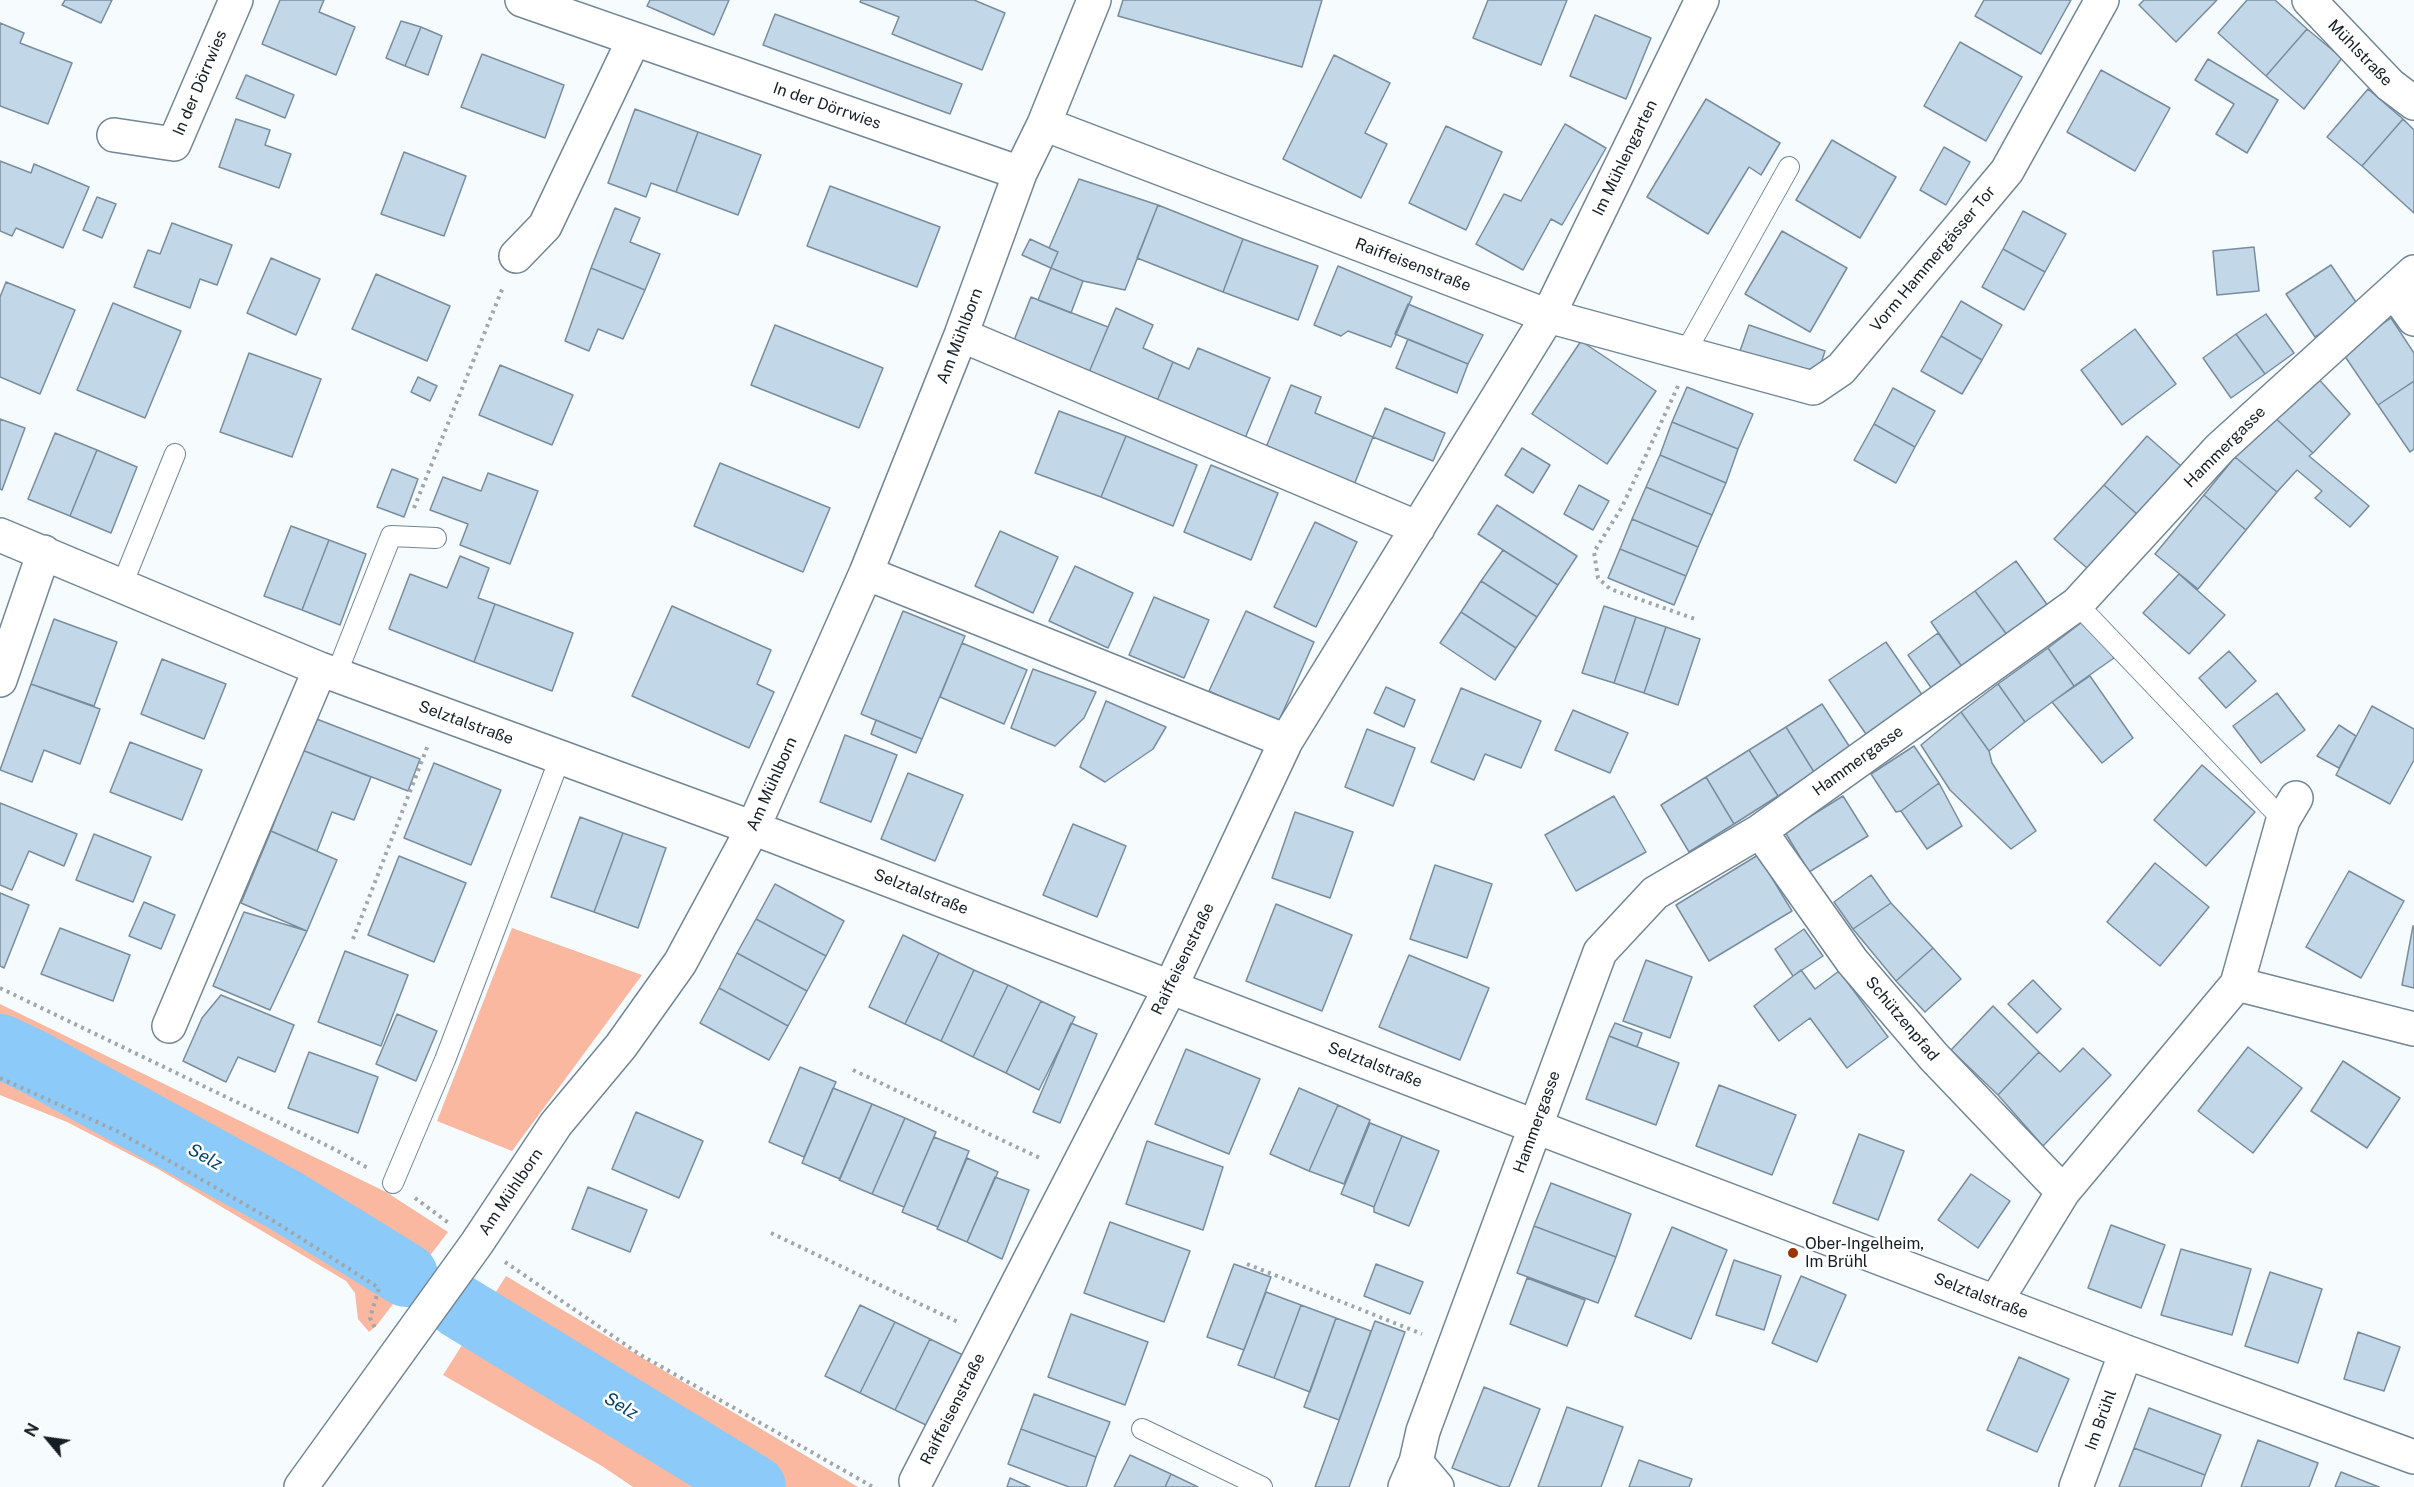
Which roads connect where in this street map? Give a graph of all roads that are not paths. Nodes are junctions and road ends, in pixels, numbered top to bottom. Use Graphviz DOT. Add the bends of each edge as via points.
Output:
graph roads {
  1 [pos="236,0"];
  2 [pos="522,0"];
  3 [pos="1094,0"];
  4 [pos="1702,0"];
  5 [pos="2102,0"];
  6 [pos="2309,0"];
  7 [pos="634,39"];
  8 [pos="2414,103"];
  9 [pos="1044,124"];
  10 [pos="114,135"];
  11 [pos="1789,167"];
  12 [pos="1020,173"];
  13 [pos="516,256"];
  14 [pos="2404,281"];
  15 [pos="1548,316"];
  16 [pos="2414,320"];
  17 [pos="961,334"];
  18 [pos="1689,354"];
  19 [pos="175,454"];
  20 [pos="1418,528"];
  21 [pos="0,535"];
  22 [pos="436,538"];
  23 [pos="44,552"];
  24 [pos="866,573"];
  25 [pos="122,585"];
  26 [pos="2077,604"];
  27 [pos="328,672"];
  28 [pos="0,680"];
  29 [pos="1286,741"];
  30 [pos="560,758"];
  31 [pos="2289,809"];
  32 [pos="753,828"];
  33 [pos="1760,831"];
  34 [pos="2237,984"];
  35 [pos="1171,986"];
  36 [pos="169,1026"];
  37 [pos="2414,1029"];
  38 [pos="1536,1127"];
  39 [pos="393,1183"];
  40 [pos="2063,1192"];
  41 [pos="1996,1301"];
  42 [pos="2126,1352"];
  43 [pos="1142,1429"];
  44 [pos="2414,1457"];
  45 [pos="1410,1475"];
  46 [pos="916,1481"];
  47 [pos="301,1487"];
  48 [pos="1262,1487"];
  49 [pos="1437,1487"];
  50 [pos="2076,1487"];
  1 -- 10 [label="street, In der Dörrwies" via="174,144"];
  2 -- 7 [label="street, In der Dörrwies"];
  3 -- 9 [label="street, Am Mühlborn"];
  4 -- 15 [label="street, Im Mühlengarten"];
  5 -- 18 [label="street, Vorm Hammergässer Tor" via="2007,171 1841,369 1813,388"];
  6 -- 8 [label="street, Mühlstraße" via="2390,85"];
  7 -- 12 [label="street, In der Dörrwies"];
  7 -- 13 [label="street" via="545,226"];
  9 -- 12 [label="street, Am Mühlborn"];
  9 -- 15 [label="street, Raiffeisenstraße"];
  11 -- 18 [label="lane"];
  12 -- 17 [label="street, Am Mühlborn"];
  14 -- 16 [label="street"];
  14 -- 26 [label="street, Hammergasse" via="2220,448"];
  15 -- 18 [label="street, Vorm Hammergässer Tor"];
  15 -- 20 [label="street, Raiffeisenstraße"];
  17 -- 20 [label="street"];
  17 -- 24 [label="street, Am Mühlborn"];
  19 -- 25 [label="lane"];
  20 -- 29 [label="street, Raiffeisenstraße"];
  21 -- 23 [label="street, Selztalstraße"];
  22 -- 27 [label="lane" via="391,536"];
  23 -- 25 [label="street, Selztalstraße"];
  23 -- 28 [label="street"];
  24 -- 29 [label="street"];
  24 -- 32 [label="street, Am Mühlborn"];
  25 -- 27 [label="street, Selztalstraße"];
  26 -- 31 [label="lane"];
  26 -- 33 [label="street, Hammergasse"];
  27 -- 30 [label="street, Selztalstraße"];
  27 -- 36 [label="street"];
  29 -- 35 [label="street, Raiffeisenstraße"];
  30 -- 32 [label="street, Selztalstraße"];
  30 -- 39 [label="lane" via="445,1060"];
  31 -- 34 [label="street"];
  32 -- 35 [label="street, Selztalstraße"];
  32 -- 47 [label="street, Am Mühlborn" via="680,963 621,1046 556,1124"];
  33 -- 38 [label="street, Hammergasse" via="1655,893 1600,952"];
  33 -- 40 [label="street, Schützenpfad" via="1852,961 1934,1057"];
  34 -- 37 [label="street"];
  34 -- 40 [label="street"];
  35 -- 38 [label="street, Selztalstraße"];
  35 -- 46 [label="street, Raiffeisenstraße"];
  38 -- 41 [label="street, Selztalstraße"];
  38 -- 45 [label="street, Hammergasse"];
  40 -- 41 [label="street"];
  41 -- 42 [label="street, Selztalstraße"];
  42 -- 44 [label="street, Selztalstraße"];
  42 -- 50 [label="street, Im Brühl"];
  43 -- 48 [label="lane"];
  45 -- 49 [label="street"];
}
